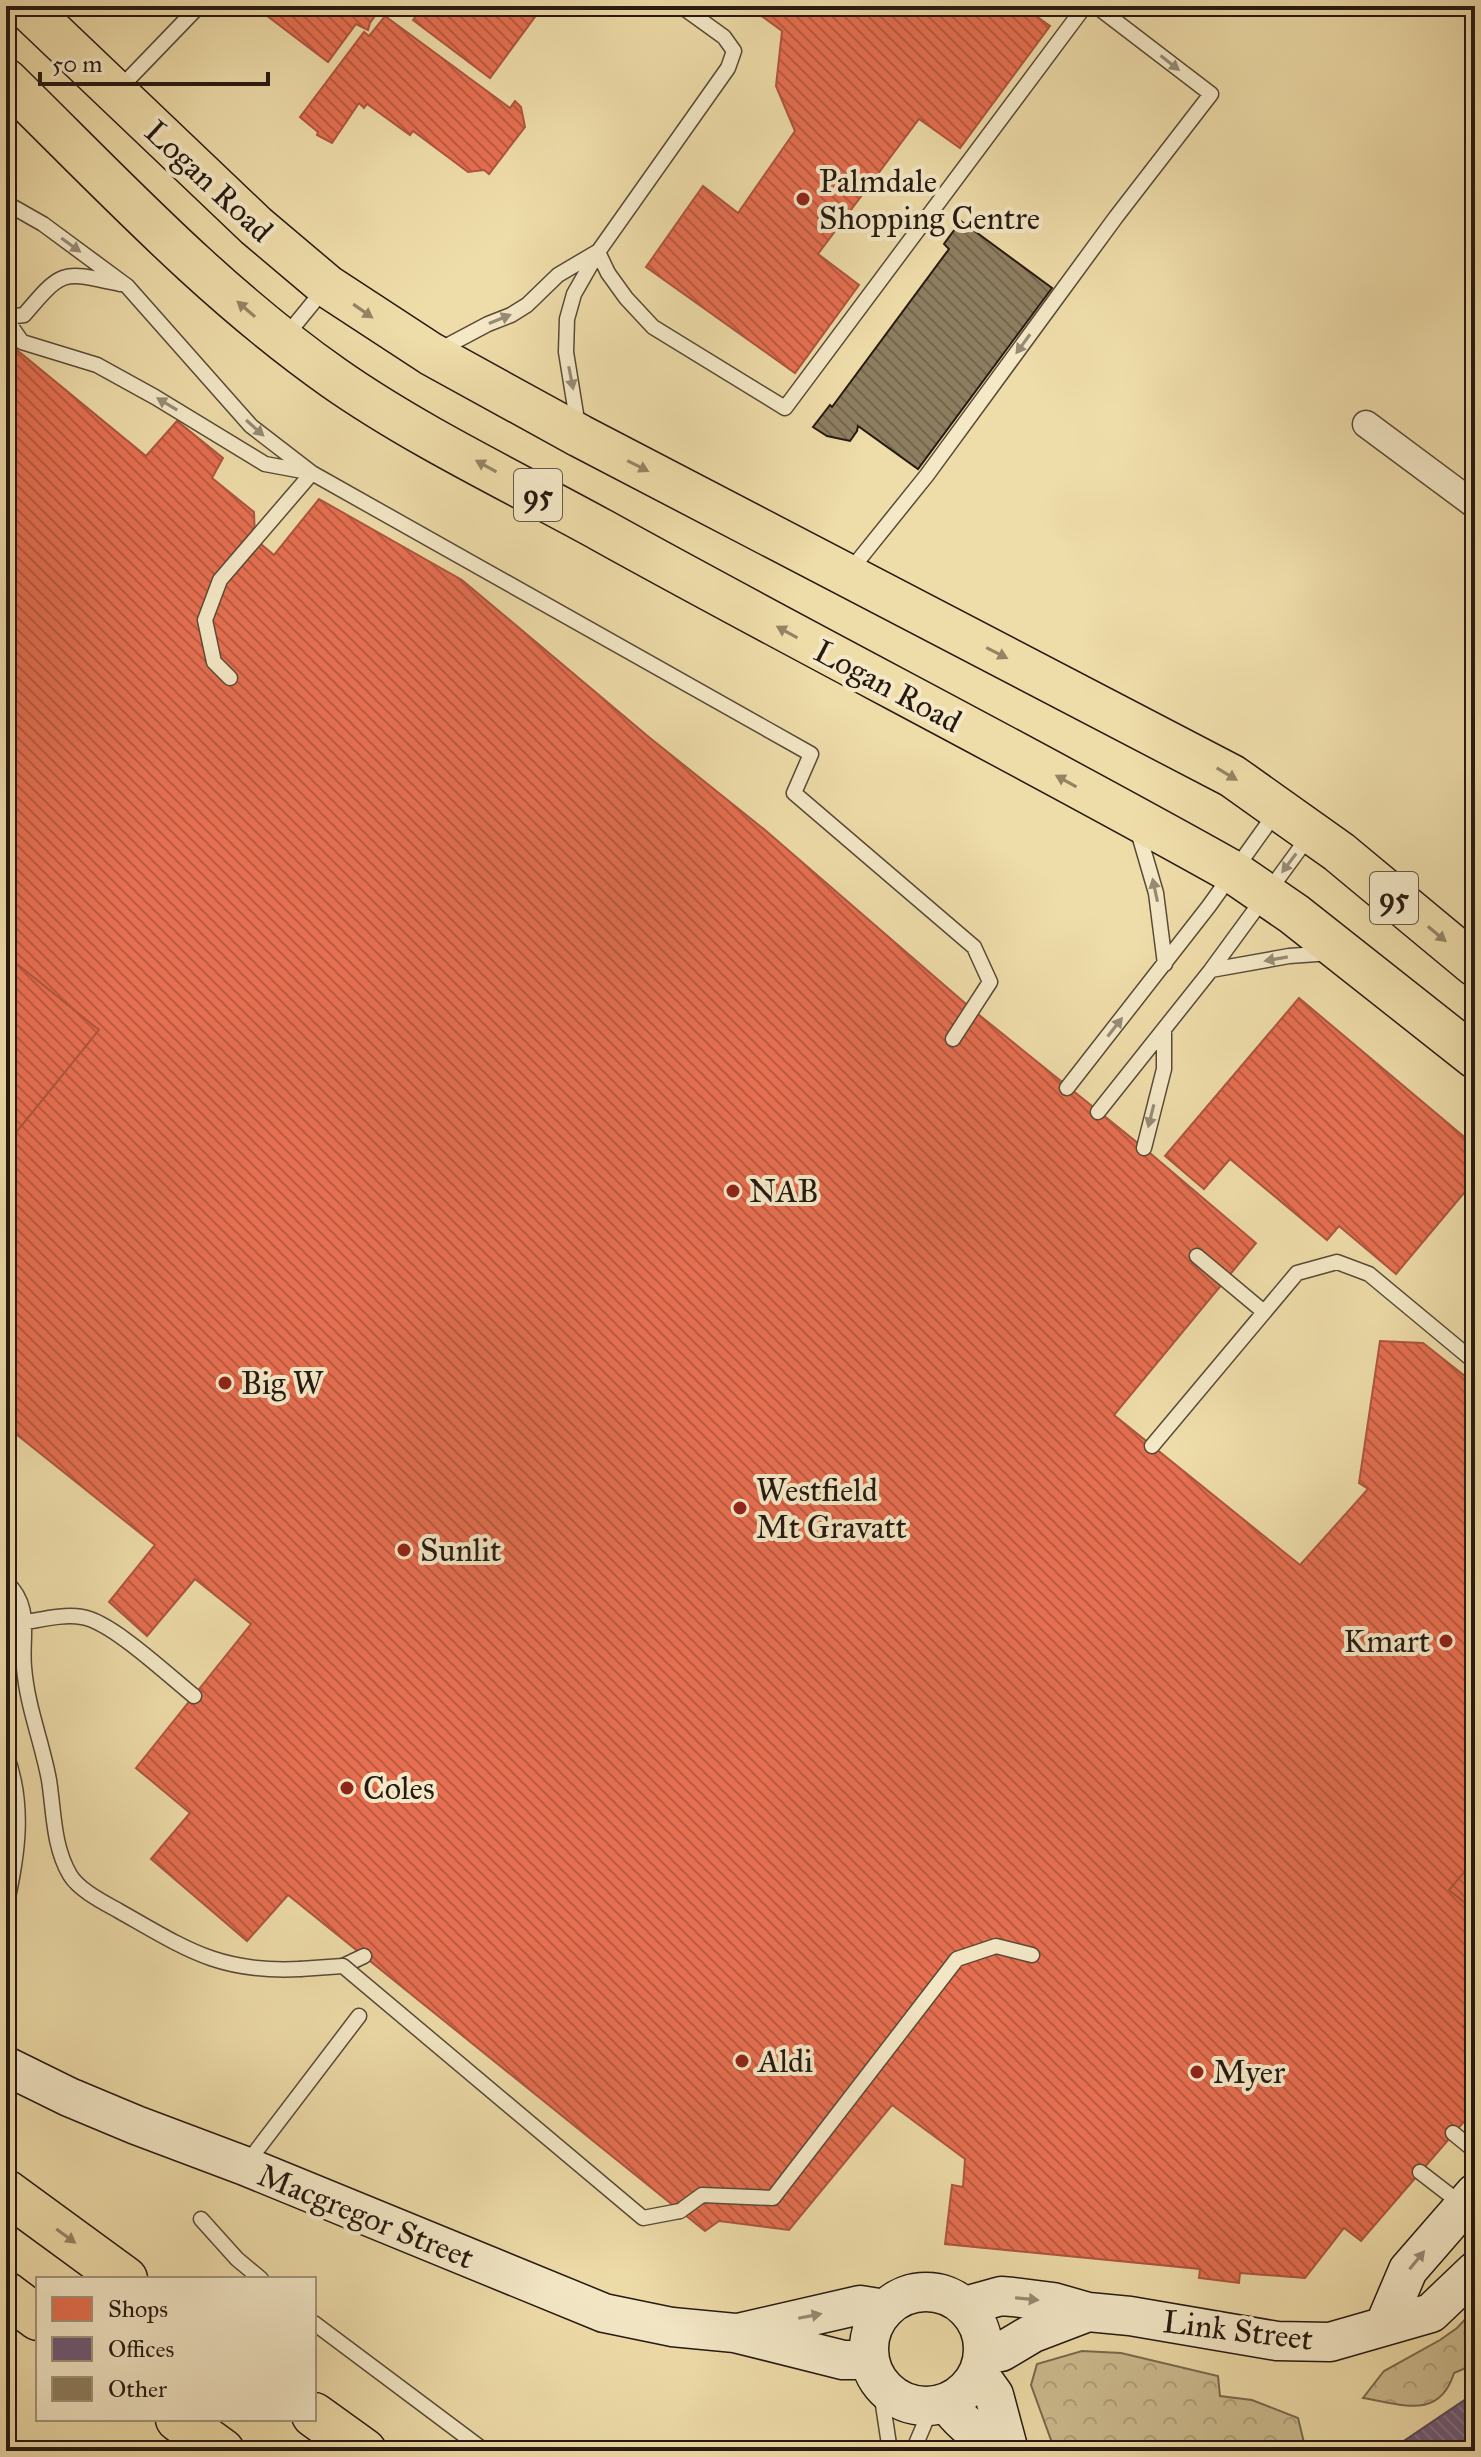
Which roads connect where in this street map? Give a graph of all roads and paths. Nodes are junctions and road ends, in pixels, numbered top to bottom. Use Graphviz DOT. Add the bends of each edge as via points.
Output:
graph roads {
  1 [pos="25,6"];
  2 [pos="199,6"];
  3 [pos="681,6"];
  4 [pos="1085,6"];
  5 [pos="1096,6"];
  6 [pos="6,80"];
  7 [pos="115,93"];
  8 [pos="6,203"];
  9 [pos="598,252"];
  10 [pos="127,286"];
  11 [pos="327,286"];
  12 [pos="6,318"];
  13 [pos="283,341"];
  14 [pos="431,354"];
  15 [pos="1366,424"];
  16 [pos="580,436"];
  17 [pos="312,473"];
  18 [pos="1475,505"];
  19 [pos="846,575"];
  20 [pos="230,678"];
  21 [pos="1134,818"];
  22 [pos="1296,820"];
  23 [pos="1250,883"];
  24 [pos="1343,953"];
  25 [pos="1165,964"];
  26 [pos="1475,965"];
  27 [pos="1211,970"];
  28 [pos="1164,1030"];
  29 [pos="953,1039"];
  30 [pos="1475,1057"];
  31 [pos="1067,1088"];
  32 [pos="1098,1112"];
  33 [pos="1144,1148"];
  34 [pos="1197,1256"];
  35 [pos="1264,1312"];
  36 [pos="1475,1362"];
  37 [pos="1152,1446"];
  38 [pos="6,1582"];
  39 [pos="26,1622"];
  40 [pos="194,1696"];
  41 [pos="6,1754"];
  42 [pos="6,1906"];
  43 [pos="1032,1955"];
  44 [pos="364,1956"];
  45 [pos="343,1966"];
  46 [pos="359,2016"];
  47 [pos="6,2066"];
  48 [pos="1453,2133"];
  49 [pos="1475,2151"];
  50 [pos="245,2166"];
  51 [pos="1420,2172"];
  52 [pos="6,2192"];
  53 [pos="1471,2204"];
  54 [pos="201,2219"];
  55 [pos="1475,2271"];
  56 [pos="122,2277"];
  57 [pos="259,2277"];
  58 [pos="6,2294"];
  59 [pos="965,2306"];
  60 [pos="885,2309"];
  61 [pos="1088,2312"];
  62 [pos="36,2316"];
  63 [pos="316,2324"];
  64 [pos="1385,2324"];
  65 [pos="735,2333"];
  66 [pos="981,2364"];
  67 [pos="878,2375"];
  68 [pos="939,2405"];
  69 [pos="316,2416"];
  70 [pos="181,2421"];
  71 [pos="1008,2449"];
  72 [pos="222,2451"];
  73 [pos="364,2451"];
  74 [pos="485,2451"];
  75 [pos="890,2451"];
  76 [pos="913,2451"];
  1 -- 7 [label="main road, Logan Road / 95"];
  2 -- 7 [label="lane"];
  3 -- 9 [label="lane" via="724,37 734,51 728,68"];
  4 -- 9 [label="lane" via="785,408 653,327 626,298"];
  5 -- 19 [label="lane, one-way" via="1211,94"];
  13 -- 6 [label="main road, Logan Road / 95, one-way" via="211,280"];
  7 -- 11 [label="main road, Logan Road / 95"];
  8 -- 10 [label="lane, one-way"];
  14 -- 9 [label="lane, one-way" via="511,315 558,275"];
  9 -- 16 [label="lane, one-way" via="574,294 567,319 566,352"];
  10 -- 12 [label="lane" via="75,274 51,283 24,315"];
  10 -- 17 [label="lane, one-way" via="251,426"];
  11 -- 13 [label="lane"];
  11 -- 14 [label="main road, Logan Road / 95, one-way"];
  17 -- 12 [label="lane, one-way" via="265,464 97,365 22,342"];
  21 -- 13 [label="main road, Logan Road / 95, one-way" via="411,425"];
  14 -- 16 [label="main road, Logan Road / 95"];
  15 -- 18 [label="street"];
  16 -- 19 [label="main road, Logan Road / 95, one-way"];
  17 -- 20 [label="lane" via="220,580 205,620 214,662"];
  17 -- 29 [label="lane" via="811,754 794,793 974,947 990,982"];
  19 -- 22 [label="main road, Logan Road / 95, one-way" via="1232,776"];
  21 -- 23 [label="main road, Logan Road / 95"];
  25 -- 21 [label="lane, one-way" via="1156,893"];
  22 -- 23 [label="lane"];
  22 -- 23 [label="lane, one-way"];
  22 -- 26 [label="main road, Logan Road / 95, one-way"];
  23 -- 24 [label="main road, Logan Road / 95"];
  23 -- 25 [label="lane"];
  23 -- 27 [label="lane"];
  24 -- 27 [label="lane, one-way"];
  24 -- 30 [label="main road, Logan Road / 95"];
  31 -- 25 [label="lane, one-way"];
  27 -- 28 [label="lane"];
  28 -- 32 [label="lane"];
  28 -- 33 [label="lane, one-way" via="1164,1069"];
  34 -- 35 [label="lane"];
  35 -- 36 [label="lane" via="1297,1273 1337,1262 1369,1274"];
  35 -- 37 [label="lane"];
  38 -- 39 [label="lane" via="22,1602"];
  39 -- 40 [label="lane" via="86,1617"];
  39 -- 45 [label="lane, bridge" via="23,1665 28,1696 49,1779 56,1837 72,1879 172,1943 214,1961 246,1968"];
  41 -- 42 [label="lane" via="16,1782 19,1820"];
  43 -- 45 [label="lane, bridge" via="996,1946 957,1959 773,2198 702,2195 680,2211 643,2218"];
  44 -- 45 [label="lane"];
  46 -- 50 [label="lane"];
  47 -- 50 [label="street, Macgregor Street" via="109,2114"];
  48 -- 49 [label="lane"];
  50 -- 65 [label="street, Macgregor Street" via="604,2313"];
  51 -- 53 [label="lane"];
  52 -- 56 [label="highway, one-way"];
  64 -- 53 [label="street, one-way" via="1408,2270"];
  54 -- 57 [label="lane"];
  55 -- 64 [label="street, Link Street" via="1431,2313"];
  58 -- 62 [label="highway"];
  59 -- 60 [label="street" via="942,2294 915,2292"];
  59 -- 61 [label="street, Link Street, one-way" via="1001,2296"];
  59 -- 66 [label="street" via="983,2335"];
  65 -- 60 [label="street, Macgregor Street, one-way" via="860,2305"];
  60 -- 67 [label="street" via="869,2342"];
  61 -- 64 [label="street, Link Street" via="1299,2343 1330,2342"];
  61 -- 66 [label="street, Link Street" via="1033,2333"];
  63 -- 74 [label="lane"];
  65 -- 67 [label="street, Macgregor Street" via="843,2360"];
  66 -- 68 [label="street" via="960,2396"];
  66 -- 71 [label="street"];
  67 -- 68 [label="street" via="900,2400"];
  67 -- 75 [label="lane"];
  68 -- 71 [label="street" via="985,2440"];
  68 -- 76 [label="lane"];
  69 -- 73 [label="highway"];
  70 -- 72 [label="highway"];
}
